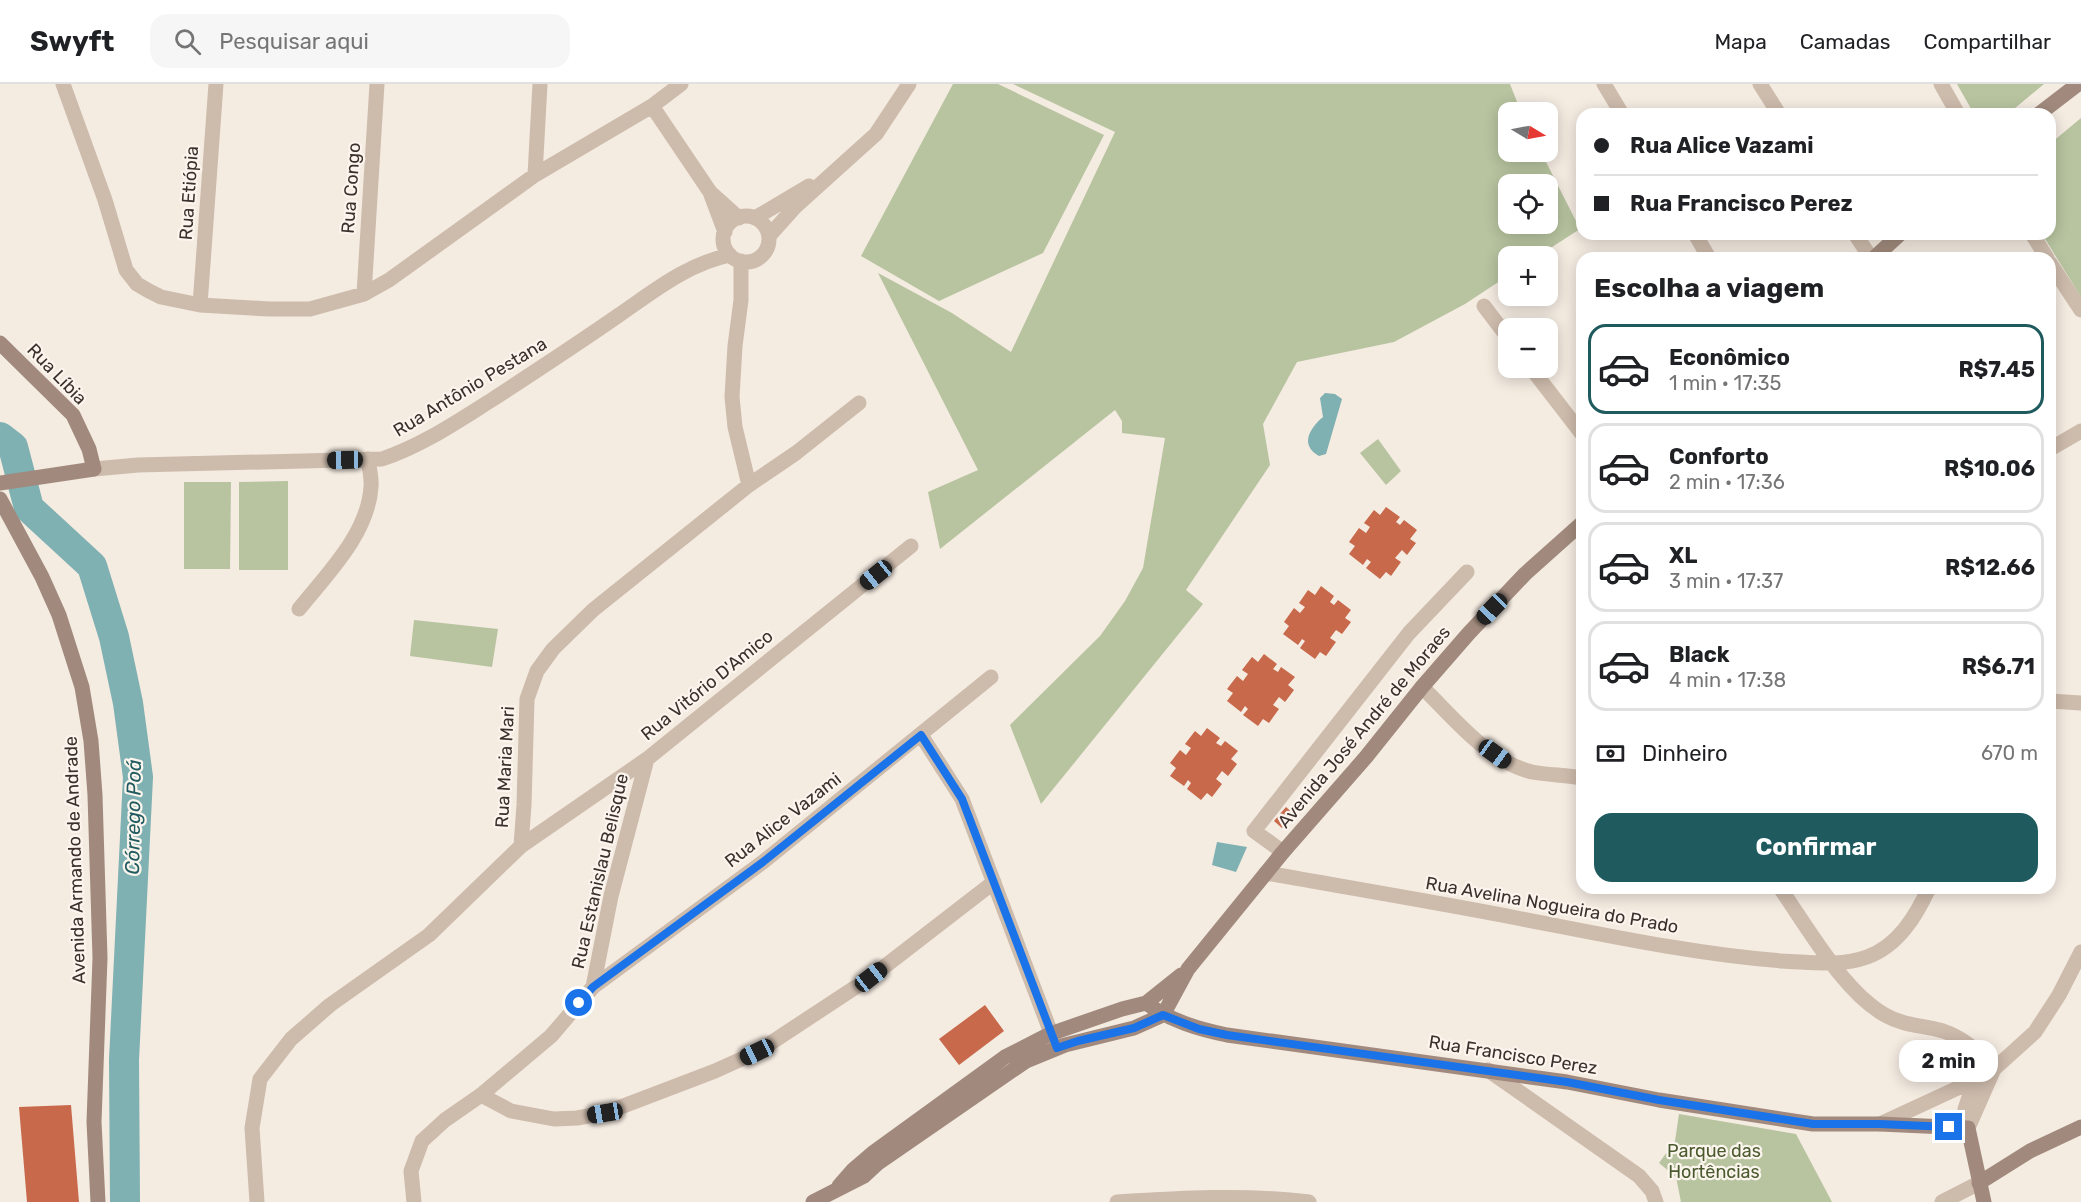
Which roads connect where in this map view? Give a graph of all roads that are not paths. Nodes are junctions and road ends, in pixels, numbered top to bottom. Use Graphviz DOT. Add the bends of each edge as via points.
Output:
graph roads {
  1 [pos="63,84"];
  2 [pos="216,84"];
  3 [pos="377,84"];
  4 [pos="540,84"];
  5 [pos="681,84"];
  6 [pos="909,84"];
  7 [pos="1604,84"];
  8 [pos="1760,84"];
  9 [pos="1941,84"];
  10 [pos="2078,84"];
  11 [pos="652,106"];
  12 [pos="1618,108"];
  13 [pos="1775,108"];
  14 [pos="1955,108"];
  15 [pos="2047,108"];
  16 [pos="839,167"];
  17 [pos="535,175"];
  18 [pos="710,192"];
  19 [pos="747,218"];
  20 [pos="724,235"];
  21 [pos="769,237"];
  22 [pos="1893,240"];
  23 [pos="1879,252"];
  24 [pos="742,259"];
  25 [pos="684,271"];
  26 [pos="2056,272"];
  27 [pos="364,294"];
  28 [pos="200,304"];
  29 [pos="1484,306"];
  30 [pos="2081,310"];
  31 [pos="1498,324"];
  32 [pos="0,343"];
  33 [pos="1539,378"];
  34 [pos="859,403"];
  35 [pos="1576,426"];
  36 [pos="2081,430"];
  37 [pos="2056,445"];
  38 [pos="368,459"];
  39 [pos="86,470"];
  40 [pos="1,483"];
  41 [pos="749,484"];
  42 [pos="0,499"];
  43 [pos="1576,528"];
  44 [pos="911,546"];
  45 [pos="1467,572"];
  46 [pos="299,609"];
  47 [pos="991,677"];
  48 [pos="1422,687"];
  49 [pos="2056,701"];
  50 [pos="2081,703"];
  51 [pos="921,735"];
  52 [pos="647,759"];
  53 [pos="1576,773"];
  54 [pos="521,846"];
  55 [pos="1283,852"];
  56 [pos="1266,873"];
  57 [pos="994,882"];
  58 [pos="1784,894"];
  59 [pos="1926,894"];
  60 [pos="2081,952"];
  61 [pos="1833,964"];
  62 [pos="1188,969"];
  63 [pos="593,987"];
  64 [pos="1146,1003"];
  65 [pos="1163,1015"];
  66 [pos="1050,1034"];
  67 [pos="1057,1048"];
  68 [pos="1994,1069"];
  69 [pos="1488,1070"];
  70 [pos="1975,1080"];
  71 [pos="481,1095"];
  72 [pos="1880,1124"];
  73 [pos="2081,1127"];
  74 [pos="1968,1128"];
  75 [pos="1979,1183"];
  76 [pos="836,1189"];
  77 [pos="98,1202"];
  78 [pos="257,1202"];
  79 [pos="414,1202"];
  80 [pos="814,1202"];
  81 [pos="1117,1202"];
  82 [pos="1309,1202"];
  83 [pos="1656,1202"];
  84 [pos="1942,1202"];
  85 [pos="1984,1202"];
  1 -- 28 [label="street" via="126,270 137,284 161,297"];
  2 -- 28 [label="street, Rua Etiópia"];
  3 -- 27 [label="street, Rua Congo"];
  4 -- 17 [label="street"];
  5 -- 11 [label="street"];
  6 -- 16 [label="street" via="876,134"];
  7 -- 12 [label="street"];
  8 -- 13 [label="street"];
  9 -- 14 [label="street"];
  10 -- 15 [label="street"];
  11 -- 17 [label="street"];
  11 -- 18 [label="street"];
  16 -- 19 [label="street"];
  16 -- 21 [label="street"];
  17 -- 27 [label="street"];
  18 -- 19 [label="street"];
  18 -- 20 [label="street"];
  19 -- 20 [label="street" via="732,221"];
  19 -- 21 [label="street" via="762,222"];
  20 -- 24 [label="street" via="724,244"];
  20 -- 25 [label="street, Rua Antônio Pestana"];
  21 -- 24 [label="street" via="766,251"];
  22 -- 23 [label="street"];
  24 -- 25 [label="street, Rua Antônio Pestana" via="711,259"];
  24 -- 41 [label="street" via="732,397"];
  25 -- 38 [label="street, Rua Antônio Pestana" via="447,428 402,452"];
  26 -- 30 [label="street"];
  27 -- 28 [label="street" via="310,309"];
  29 -- 31 [label="street"];
  32 -- 39 [label="street, Rua Líbia" via="72,415 90,452"];
  33 -- 35 [label="street"];
  34 -- 41 [label="street, Rua Maria Mari"];
  36 -- 37 [label="street"];
  38 -- 39 [label="street, Rua Antônio Pestana"];
  38 -- 46 [label="street" via="371,486 364,519 345,551"];
  39 -- 40 [label="street, Rua Antônio Pestana"];
  41 -- 54 [label="street, Rua Maria Mari" via="592,610 537,671 527,699"];
  42 -- 77 [label="street, Avenida Armando de Andrade" via="59,615 82,687 91,741 100,946 94,1122"];
  43 -- 48 [label="street, Avenida José André de Moraes" via="1518,581"];
  44 -- 52 [label="street, Rua Vitório D'Amico"];
  45 -- 55 [label="street" via="1409,633 1254,831"];
  47 -- 51 [label="street, Rua Alice Vazami"];
  48 -- 53 [label="street" via="1505,761 1531,772"];
  48 -- 55 [label="street, Avenida José André de Moraes"];
  49 -- 50 [label="street"];
  51 -- 57 [label="street" via="962,799"];
  51 -- 63 [label="street, Rua Alice Vazami" via="763,862"];
  52 -- 54 [label="street, Rua Vitório D'Amico"];
  52 -- 63 [label="street, Rua Estanislau Belisque" via="611,896"];
  54 -- 78 [label="street, Rua Maria Mari" via="429,936 330,1005 291,1039 260,1079 252,1128"];
  55 -- 56 [label="street, Avenida José André de Moraes"];
  56 -- 61 [label="street, Rua Avelina Nogueira do Prado" via="1665,946 1756,959"];
  56 -- 62 [label="street, Avenida José André de Moraes"];
  57 -- 66 [label="street"];
  57 -- 71 [label="street" via="862,983 757,1052 715,1071 605,1113 577,1118 554,1119 511,1111"];
  58 -- 61 [label="street"];
  59 -- 61 [label="street, Rua Avelina Nogueira do Prado" via="1902,933 1888,946 1864,958"];
  60 -- 68 [label="street" via="2035,1032"];
  61 -- 68 [label="street" via="1859,995 1884,1015 1908,1026 1943,1032 1971,1045"];
  62 -- 64 [label="street, Avenida José André de Moraes"];
  62 -- 65 [label="street, Avenida José André de Moraes"];
  63 -- 71 [label="street, Rua Estanislau Belisque" via="551,1036"];
  64 -- 65 [label="street, Rua Francisco Perez"];
  64 -- 66 [label="street, Avenida José André de Moraes"];
  65 -- 67 [label="street, Avenida José André de Moraes" via="1134,1028"];
  65 -- 69 [label="street, Rua Francisco Perez" via="1227,1035"];
  66 -- 67 [label="street"];
  66 -- 76 [label="street, Avenida José André de Moraes" via="1005,1057 890,1140"];
  67 -- 76 [label="street, Avenida José André de Moraes" via="1007,1073 864,1176"];
  68 -- 70 [label="street, Rua Francisco Perez"];
  68 -- 74 [label="street"];
  69 -- 72 [label="street, Rua Francisco Perez" via="1813,1124"];
  69 -- 83 [label="street" via="1639,1176"];
  70 -- 72 [label="street, Rua Francisco Perez"];
  70 -- 74 [label="street" via="1965,1109"];
  71 -- 79 [label="street, Rua Estanislau Belisque" via="422,1141 411,1171"];
  72 -- 74 [label="street, Rua Francisco Perez"];
  73 -- 75 [label="street" via="2030,1151"];
  74 -- 75 [label="street"];
  75 -- 84 [label="street"];
  75 -- 85 [label="street"];
  76 -- 80 [label="street, Avenida José André de Moraes"];
  81 -- 82 [label="street" via="1181,1198"];
}
